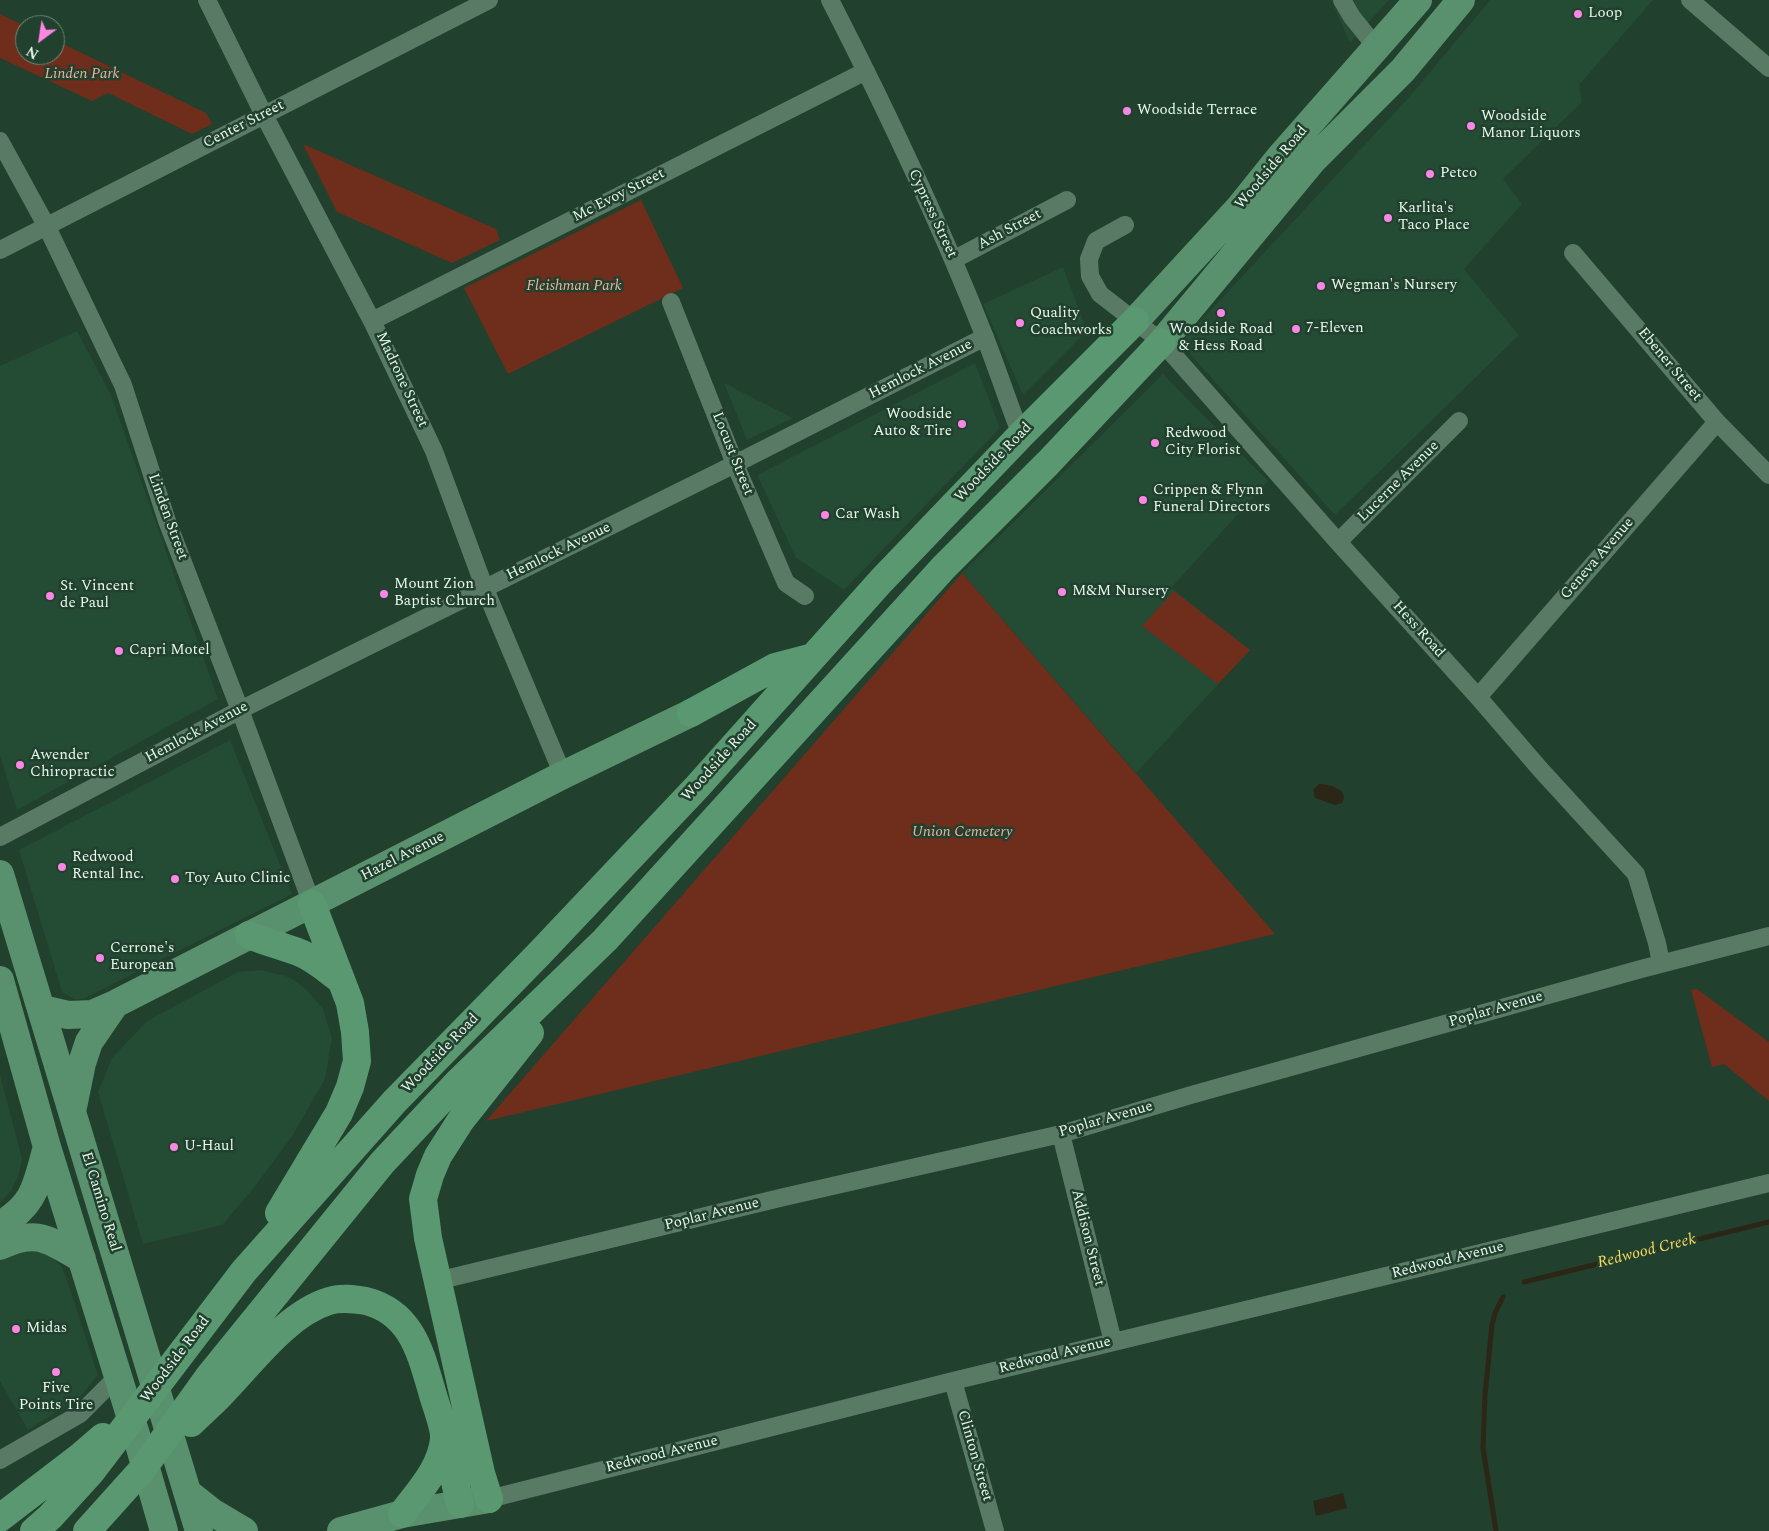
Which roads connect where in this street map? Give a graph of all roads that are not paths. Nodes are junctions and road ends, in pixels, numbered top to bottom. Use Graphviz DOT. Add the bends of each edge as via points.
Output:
graph roads {
  1 [pos="207,0"];
  2 [pos="489,0"];
  3 [pos="830,0"];
  4 [pos="1342,0"];
  5 [pos="1418,0"];
  6 [pos="1461,0"];
  7 [pos="1690,0"];
  8 [pos="1376,47"];
  9 [pos="1769,68"];
  10 [pos="866,71"];
  11 [pos="264,115"];
  12 [pos="0,141"];
  13 [pos="1067,200"];
  14 [pos="1126,225"];
  15 [pos="47,227"];
  16 [pos="0,250"];
  17 [pos="1572,253"];
  18 [pos="954,260"];
  19 [pos="671,302"];
  20 [pos="372,321"];
  21 [pos="1135,321"];
  22 [pos="985,337"];
  23 [pos="1162,342"];
  24 [pos="1460,421"];
  25 [pos="1717,422"];
  26 [pos="1020,435"];
  27 [pos="736,464"];
  28 [pos="1769,475"];
  29 [pos="1338,542"];
  30 [pos="485,589"];
  31 [pos="805,596"];
  32 [pos="813,657"];
  33 [pos="1478,696"];
  34 [pos="240,710"];
  35 [pos="691,713"];
  36 [pos="563,775"];
  37 [pos="0,837"];
  38 [pos="0,874"];
  39 [pos="312,904"];
  40 [pos="249,935"];
  41 [pos="1769,936"];
  42 [pos="605,940"];
  43 [pos="1660,963"];
  44 [pos="341,980"];
  45 [pos="1,988"];
  46 [pos="115,1004"];
  47 [pos="42,1009"];
  48 [pos="72,1111"];
  49 [pos="1061,1134"];
  50 [pos="47,1147"];
  51 [pos="1769,1183"];
  52 [pos="0,1225"];
  53 [pos="0,1246"];
  54 [pos="82,1259"];
  55 [pos="244,1270"];
  56 [pos="437,1281"];
  57 [pos="1113,1342"];
  58 [pos="118,1376"];
  59 [pos="953,1381"];
  60 [pos="216,1384"];
  61 [pos="444,1436"];
  62 [pos="0,1460"];
  63 [pos="87,1463"];
  64 [pos="188,1493"];
  65 [pos="489,1499"];
  66 [pos="460,1504"];
  67 [pos="402,1514"];
  68 [pos="0,1518"];
  69 [pos="93,1525"];
  70 [pos="34,1531"];
  71 [pos="164,1531"];
  72 [pos="199,1531"];
  73 [pos="244,1531"];
  74 [pos="341,1531"];
  75 [pos="995,1531"];
  1 -- 11 [label="street, Madrone Street"];
  2 -- 11 [label="street, Center Street"];
  3 -- 10 [label="street, Cypress Street"];
  4 -- 8 [label="street"];
  5 -- 8 [label="main road, Woodside Road"];
  6 -- 23 [label="main road, Woodside Road" via="1403,70 1313,160"];
  7 -- 9 [label="street"];
  8 -- 21 [label="main road, Woodside Road" via="1239,208"];
  10 -- 18 [label="street, Cypress Street"];
  10 -- 20 [label="street, Mc Evoy Street"];
  11 -- 15 [label="street, Center Street"];
  11 -- 20 [label="street, Madrone Street"];
  12 -- 15 [label="street, Linden Street"];
  13 -- 18 [label="street, Ash Street"];
  14 -- 21 [label="street, Hess Road" via="1096,241 1088,258 1090,276 1100,294"];
  15 -- 16 [label="street, Center Street"];
  15 -- 34 [label="street, Linden Street" via="123,385 167,521"];
  17 -- 25 [label="street, Ebener Street"];
  18 -- 22 [label="street, Cypress Street"];
  19 -- 27 [label="street, Locust Street"];
  20 -- 30 [label="street, Madrone Street" via="434,451"];
  21 -- 23 [label="street, Hess Road"];
  21 -- 26 [label="highway, Woodside Road"];
  22 -- 26 [label="street, Cypress Street"];
  22 -- 27 [label="street, Hemlock Avenue"];
  23 -- 29 [label="street, Hess Road"];
  23 -- 42 [label="highway, Woodside Road" via="944,567"];
  24 -- 29 [label="street, Lucerne Avenue"];
  25 -- 28 [label="street, Ebener Street"];
  25 -- 33 [label="street, Geneva Avenue"];
  26 -- 32 [label="highway, Woodside Road"];
  27 -- 30 [label="street, Hemlock Avenue"];
  27 -- 31 [label="street, Locust Street" via="786,583"];
  29 -- 33 [label="street, Hess Road"];
  30 -- 34 [label="street, Hemlock Avenue"];
  30 -- 36 [label="street, Madrone Street"];
  32 -- 35 [label="highway" via="775,667"];
  32 -- 55 [label="highway, Woodside Road" via="697,787 395,1101"];
  33 -- 43 [label="street, Hess Road" via="1540,770 1636,874 1657,942"];
  34 -- 37 [label="street, Hemlock Avenue"];
  34 -- 39 [label="street, Linden Street"];
  35 -- 36 [label="main road, Hazel Avenue"];
  36 -- 39 [label="main road, Hazel Avenue"];
  38 -- 47 [label="main road, El Camino Real"];
  39 -- 40 [label="main road, Hazel Avenue"];
  39 -- 44 [label="highway"];
  40 -- 44 [label="highway" via="299,952"];
  40 -- 46 [label="main road, Hazel Avenue"];
  41 -- 43 [label="street, Poplar Avenue"];
  42 -- 56 [label="highway" via="460,1120 438,1156 423,1198"];
  42 -- 60 [label="highway, Woodside Road" via="458,1082 382,1163"];
  43 -- 49 [label="street, Poplar Avenue"];
  44 -- 55 [label="highway" via="350,1003 355,1032 357,1061 350,1087 339,1113"];
  45 -- 50 [label="main road"];
  46 -- 47 [label="main road, Hazel Avenue" via="92,1014 68,1015"];
  46 -- 48 [label="main road, Hazel Avenue" via="89,1042"];
  47 -- 48 [label="main road, El Camino Real"];
  48 -- 64 [label="main road, El Camino Real"];
  49 -- 56 [label="street, Poplar Avenue"];
  49 -- 57 [label="street, Addison Street"];
  50 -- 52 [label="main road" via="33,1195 14,1217"];
  50 -- 54 [label="main road"];
  51 -- 57 [label="street, Redwood Avenue"];
  53 -- 54 [label="main road" via="24,1237 42,1238"];
  54 -- 58 [label="main road"];
  55 -- 63 [label="highway, Woodside Road" via="146,1400"];
  56 -- 65 [label="highway"];
  57 -- 59 [label="street, Redwood Avenue"];
  58 -- 62 [label="street" via="80,1414"];
  58 -- 71 [label="main road"];
  59 -- 65 [label="street, Redwood Avenue"];
  59 -- 75 [label="street, Clinton Street"];
  60 -- 61 [label="highway" via="306,1312 330,1300 352,1298 392,1313 408,1329 419,1350"];
  60 -- 69 [label="highway"];
  61 -- 66 [label="highway"];
  61 -- 67 [label="highway" via="440,1460"];
  63 -- 68 [label="highway"];
  63 -- 70 [label="highway" via="50,1517"];
  64 -- 72 [label="main road, El Camino Real"];
  64 -- 73 [label="main road"];
  65 -- 66 [label="main road, Redwood Avenue"];
  66 -- 67 [label="main road, Redwood Avenue"];
  67 -- 74 [label="main road, Redwood Avenue"];
}
